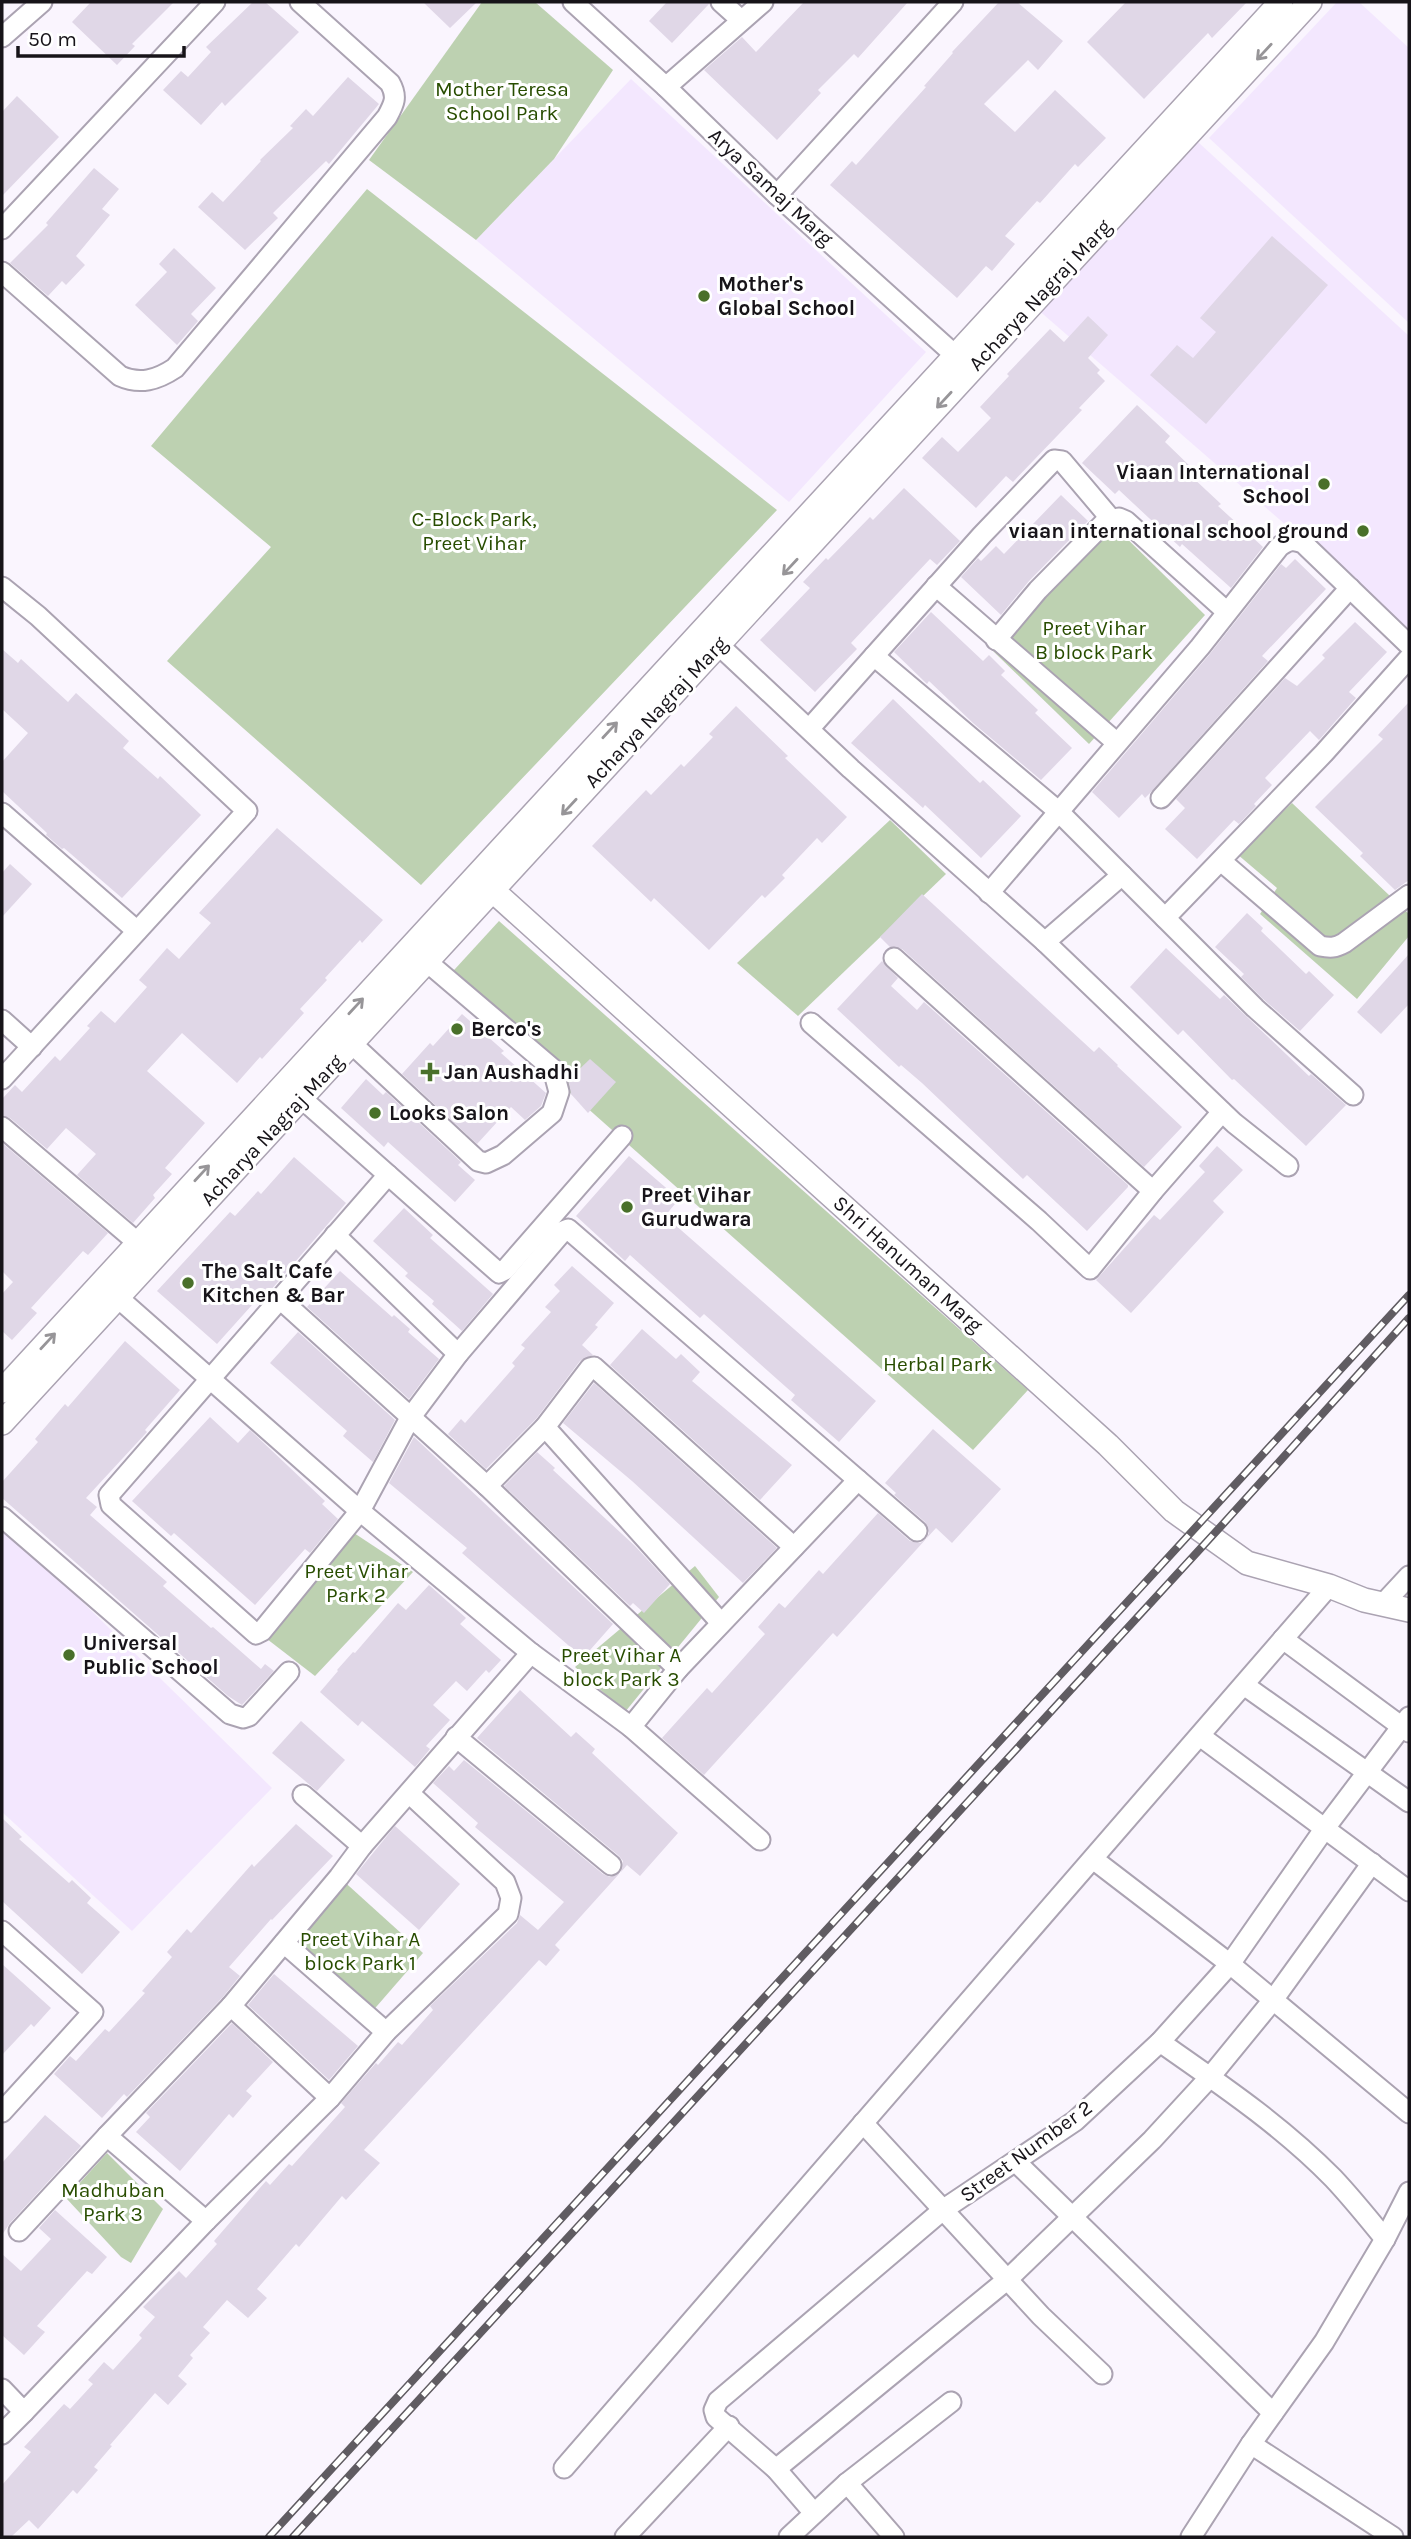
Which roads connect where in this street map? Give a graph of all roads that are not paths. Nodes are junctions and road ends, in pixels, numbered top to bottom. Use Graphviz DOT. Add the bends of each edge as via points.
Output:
graph roads {
  1 [pos="42,2"];
  2 [pos="215,2"];
  3 [pos="300,2"];
  4 [pos="573,2"];
  5 [pos="721,2"];
  6 [pos="763,2"];
  7 [pos="953,2"];
  8 [pos="1281,2"];
  9 [pos="1310,2"];
  10 [pos="741,20"];
  11 [pos="2,37"];
  12 [pos="666,87"];
  13 [pos="777,195"];
  14 [pos="2,229"];
  15 [pos="2,272"];
  16 [pos="963,362"];
  17 [pos="1111,519"];
  18 [pos="936,586"];
  19 [pos="2,587"];
  20 [pos="1350,588"];
  21 [pos="1227,612"];
  22 [pos="710,637"];
  23 [pos="996,640"];
  24 [pos="1409,645"];
  25 [pos="874,656"];
  26 [pos="1409,658"];
  27 [pos="810,728"];
  28 [pos="1117,743"];
  29 [pos="1161,798"];
  30 [pos="1058,811"];
  31 [pos="2,813"];
  32 [pos="1222,861"];
  33 [pos="1122,875"];
  34 [pos="484,883"];
  35 [pos="989,893"];
  36 [pos="1409,895"];
  37 [pos="1165,918"];
  38 [pos="137,931"];
  39 [pos="1045,942"];
  40 [pos="894,958"];
  41 [pos="426,961"];
  42 [pos="2,1020"];
  43 [pos="810,1023"];
  44 [pos="351,1043"];
  45 [pos="32,1047"];
  46 [pos="2,1079"];
  47 [pos="293,1091"];
  48 [pos="1353,1095"];
  49 [pos="1223,1112"];
  50 [pos="2,1127"];
  51 [pos="622,1136"];
  52 [pos="1288,1166"];
  53 [pos="388,1175"];
  54 [pos="1153,1191"];
  55 [pos="335,1235"];
  56 [pos="137,1242"];
  57 [pos="109,1290"];
  58 [pos="280,1299"];
  59 [pos="458,1353"];
  60 [pos="211,1378"];
  61 [pos="2,1391"];
  62 [pos="410,1418"];
  63 [pos="2,1423"];
  64 [pos="545,1427"];
  65 [pos="858,1480"];
  66 [pos="487,1486"];
  67 [pos="360,1511"];
  68 [pos="2,1517"];
  69 [pos="917,1531"];
  70 [pos="794,1547"];
  71 [pos="1409,1576"];
  72 [pos="1329,1586"];
  73 [pos="1383,1604"];
  74 [pos="1409,1610"];
  75 [pos="721,1623"];
  76 [pos="1283,1639"];
  77 [pos="531,1653"];
  78 [pos="678,1669"];
  79 [pos="289,1672"];
  80 [pos="1244,1685"];
  81 [pos="1407,1725"];
  82 [pos="631,1727"];
  83 [pos="1199,1736"];
  84 [pos="456,1737"];
  85 [pos="1366,1772"];
  86 [pos="409,1793"];
  87 [pos="303,1795"];
  88 [pos="1409,1802"];
  89 [pos="1325,1828"];
  90 [pos="760,1840"];
  91 [pos="362,1846"];
  92 [pos="1093,1859"];
  93 [pos="1372,1863"];
  94 [pos="611,1865"];
  95 [pos="1409,1891"];
  96 [pos="2,1931"];
  97 [pos="284,1942"];
  98 [pos="1230,1964"];
  99 [pos="1273,2000"];
  100 [pos="231,2006"];
  101 [pos="386,2032"];
  102 [pos="1160,2042"];
  103 [pos="1210,2077"];
  104 [pos="330,2098"];
  105 [pos="2,2112"];
  106 [pos="1409,2113"];
  107 [pos="863,2123"];
  108 [pos="107,2136"];
  109 [pos="1016,2162"];
  110 [pos="1409,2192"];
  111 [pos="944,2209"];
  112 [pos="1073,2217"];
  113 [pos="206,2221"];
  114 [pos="19,2231"];
  115 [pos="1385,2238"];
  116 [pos="1008,2279"];
  117 [pos="1102,2374"];
  118 [pos="2,2389"];
  119 [pos="951,2402"];
  120 [pos="24,2412"];
  121 [pos="1273,2413"];
  122 [pos="729,2426"];
  123 [pos="2,2434"];
  124 [pos="1251,2444"];
  125 [pos="564,2468"];
  126 [pos="776,2469"];
  127 [pos="847,2483"];
  128 [pos="814,2513"];
  129 [pos="625,2537"];
  130 [pos="789,2537"];
  131 [pos="894,2537"];
  132 [pos="1191,2537"];
  133 [pos="1393,2537"];
  1 -- 11 [label="street"];
  2 -- 14 [label="street"];
  3 -- 15 [label="street" via="390,83 395,104 175,368 146,381 120,376"];
  4 -- 12 [label="street, Arya Samaj Marg"];
  5 -- 10 [label="street"];
  6 -- 10 [label="street"];
  7 -- 13 [label="street"];
  8 -- 16 [label="street, Acharya Nagraj Marg"];
  9 -- 16 [label="street, Acharya Nagraj Marg, one-way"];
  10 -- 12 [label="street"];
  12 -- 13 [label="street, Arya Samaj Marg"];
  13 -- 16 [label="street, Arya Samaj Marg"];
  16 -- 22 [label="street, Acharya Nagraj Marg"];
  17 -- 18 [label="street" via="1062,461 1054,460"];
  17 -- 21 [label="street" via="1126,521"];
  17 -- 23 [label="street" via="1038,590"];
  18 -- 23 [label="street"];
  18 -- 25 [label="street"];
  19 -- 38 [label="street" via="247,811"];
  20 -- 21 [label="street" via="1303,543 1294,540 1279,547"];
  20 -- 24 [label="street"];
  20 -- 29 [label="street"];
  21 -- 28 [label="street"];
  22 -- 27 [label="street"];
  22 -- 34 [label="street, Acharya Nagraj Marg"];
  23 -- 28 [label="street"];
  25 -- 27 [label="street"];
  25 -- 30 [label="street"];
  26 -- 32 [label="street"];
  27 -- 35 [label="street"];
  28 -- 30 [label="street"];
  30 -- 33 [label="street"];
  30 -- 35 [label="street"];
  31 -- 38 [label="street"];
  32 -- 36 [label="street" via="1320,946 1335,948 1344,943"];
  32 -- 37 [label="street"];
  33 -- 37 [label="street"];
  33 -- 39 [label="street"];
  34 -- 41 [label="street, Acharya Nagraj Marg"];
  47 -- 34 [label="street, Acharya Nagraj Marg, one-way"];
  34 -- 72 [label="street, Shri Hanuman Marg" via="1108,1445 1174,1511 1247,1563"];
  35 -- 39 [label="street"];
  37 -- 48 [label="street" via="1255,1008"];
  38 -- 45 [label="street"];
  39 -- 49 [label="street"];
  40 -- 54 [label="street"];
  41 -- 44 [label="street, Acharya Nagraj Marg"];
  41 -- 44 [label="street" via="553,1069 559,1092 552,1113 503,1155 486,1163 478,1161"];
  42 -- 45 [label="street"];
  43 -- 54 [label="street" via="1090,1269"];
  44 -- 47 [label="street, Acharya Nagraj Marg"];
  45 -- 46 [label="street"];
  47 -- 53 [label="street"];
  56 -- 47 [label="street, Acharya Nagraj Marg, one-way"];
  47 -- 57 [label="street, Acharya Nagraj Marg"];
  49 -- 52 [label="street"];
  49 -- 54 [label="street"];
  50 -- 56 [label="street"];
  51 -- 53 [label="street" via="499,1272"];
  53 -- 55 [label="street"];
  55 -- 58 [label="street"];
  55 -- 59 [label="street"];
  56 -- 57 [label="street, Acharya Nagraj Marg"];
  57 -- 60 [label="street"];
  61 -- 57 [label="street, Acharya Nagraj Marg, one-way"];
  57 -- 63 [label="street, Acharya Nagraj Marg"];
  58 -- 60 [label="street"];
  58 -- 62 [label="street"];
  59 -- 62 [label="street"];
  59 -- 65 [label="street" via="569,1230"];
  60 -- 67 [label="street"];
  60 -- 67 [label="street" via="110,1492 111,1505 256,1634"];
  62 -- 66 [label="street"];
  62 -- 67 [label="street"];
  64 -- 66 [label="street"];
  64 -- 70 [label="street" via="595,1367"];
  64 -- 75 [label="street"];
  65 -- 69 [label="street"];
  65 -- 70 [label="street"];
  66 -- 78 [label="street"];
  67 -- 77 [label="street"];
  68 -- 79 [label="street" via="230,1714 249,1716"];
  70 -- 75 [label="street"];
  71 -- 73 [label="street"];
  72 -- 73 [label="street, Shri Hanuman Marg"];
  72 -- 76 [label="street"];
  73 -- 74 [label="street, Shri Hanuman Marg"];
  75 -- 78 [label="street"];
  76 -- 80 [label="street"];
  76 -- 81 [label="street"];
  77 -- 82 [label="street"];
  77 -- 84 [label="street"];
  78 -- 82 [label="street"];
  80 -- 83 [label="street"];
  80 -- 85 [label="street"];
  81 -- 85 [label="street, Street Number 2"];
  82 -- 90 [label="street"];
  83 -- 89 [label="street"];
  83 -- 92 [label="street"];
  84 -- 86 [label="street"];
  84 -- 94 [label="street"];
  85 -- 88 [label="street"];
  85 -- 89 [label="street, Street Number 2"];
  86 -- 91 [label="street"];
  86 -- 101 [label="street" via="505,1882 511,1898 508,1914"];
  87 -- 91 [label="street"];
  89 -- 93 [label="street"];
  89 -- 98 [label="street, Street Number 2"];
  91 -- 97 [label="street"];
  92 -- 98 [label="street"];
  92 -- 107 [label="street"];
  93 -- 95 [label="street"];
  93 -- 99 [label="street"];
  96 -- 105 [label="street" via="93,2012"];
  97 -- 100 [label="street"];
  97 -- 101 [label="street"];
  98 -- 99 [label="street"];
  98 -- 102 [label="street, Street Number 2"];
  99 -- 103 [label="street"];
  99 -- 106 [label="street"];
  100 -- 104 [label="street"];
  100 -- 108 [label="street"];
  101 -- 104 [label="street"];
  102 -- 103 [label="street"];
  102 -- 109 [label="street, Street Number 2" via="1075,2121"];
  103 -- 112 [label="street"];
  103 -- 115 [label="street" via="1290,2137"];
  104 -- 113 [label="street"];
  107 -- 111 [label="street"];
  107 -- 125 [label="street"];
  108 -- 113 [label="street"];
  108 -- 114 [label="street"];
  109 -- 111 [label="street, Street Number 2"];
  109 -- 112 [label="street"];
  110 -- 115 [label="street"];
  111 -- 116 [label="street"];
  111 -- 122 [label="street, Street Number 2" via="718,2401 716,2417"];
  112 -- 116 [label="street"];
  112 -- 121 [label="street"];
  113 -- 120 [label="street"];
  115 -- 121 [label="street" via="1324,2342"];
  116 -- 117 [label="street"];
  116 -- 126 [label="street"];
  118 -- 120 [label="street"];
  119 -- 127 [label="street"];
  120 -- 123 [label="street"];
  121 -- 124 [label="street"];
  122 -- 126 [label="street"];
  122 -- 129 [label="street"];
  124 -- 132 [label="street"];
  124 -- 133 [label="street"];
  126 -- 128 [label="street"];
  127 -- 128 [label="street"];
  127 -- 131 [label="street"];
  128 -- 130 [label="street"];
}
